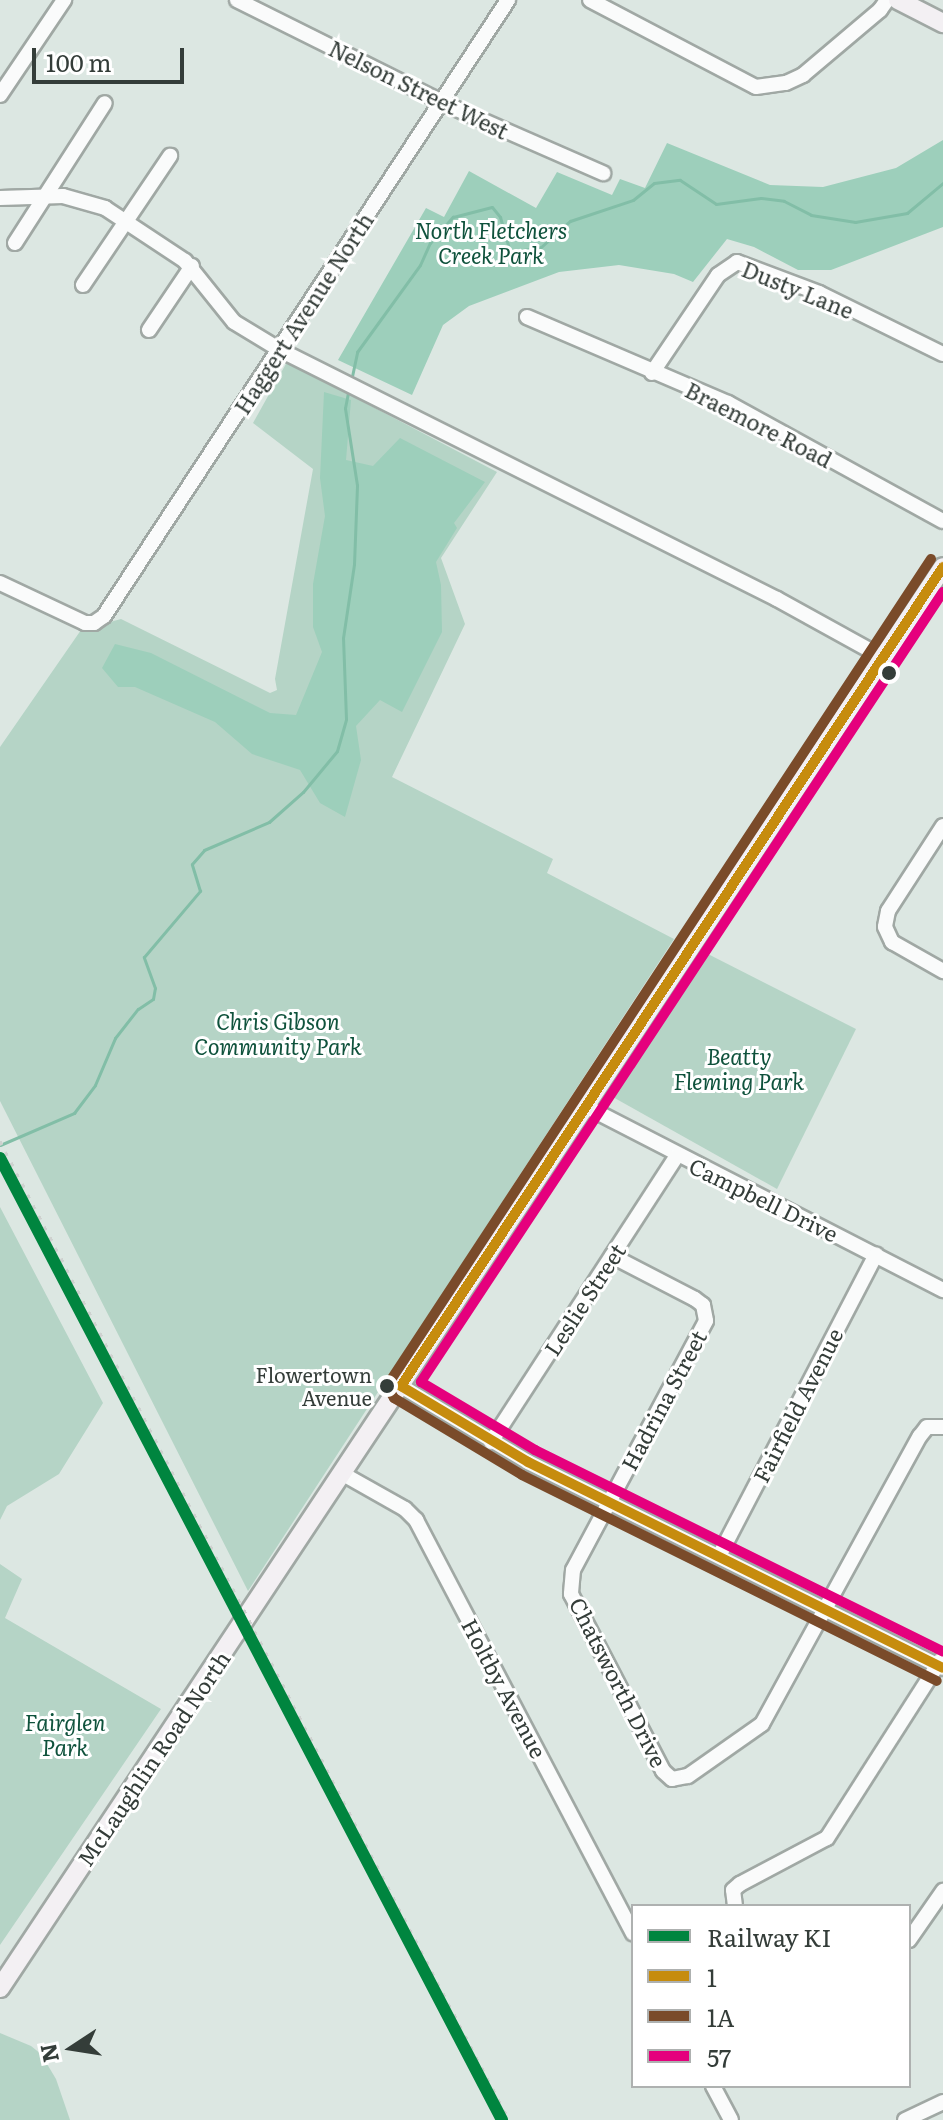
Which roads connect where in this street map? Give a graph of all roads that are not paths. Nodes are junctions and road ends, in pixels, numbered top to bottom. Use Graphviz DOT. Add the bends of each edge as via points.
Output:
graph roads {
  1 [pos="64,0"];
  2 [pos="237,0"];
  3 [pos="508,0"];
  4 [pos="590,0"];
  5 [pos="887,0"];
  6 [pos="898,0"];
  7 [pos="943,23"];
  8 [pos="0,95"];
  9 [pos="442,102"];
  10 [pos="105,103"];
  11 [pos="170,156"];
  12 [pos="603,173"];
  13 [pos="47,194"];
  14 [pos="0,198"];
  15 [pos="126,221"];
  16 [pos="15,243"];
  17 [pos="192,266"];
  18 [pos="83,285"];
  19 [pos="527,317"];
  20 [pos="149,330"];
  21 [pos="280,350"];
  22 [pos="943,354"];
  23 [pos="652,373"];
  24 [pos="943,521"];
  25 [pos="943,567"];
  26 [pos="0,583"];
  27 [pos="884,658"];
  28 [pos="943,826"];
  29 [pos="943,971"];
  30 [pos="585,1106"];
  31 [pos="677,1156"];
  32 [pos="876,1254"];
  33 [pos="612,1256"];
  34 [pos="943,1290"];
  35 [pos="401,1386"];
  36 [pos="943,1427"];
  37 [pos="491,1442"];
  38 [pos="343,1474"];
  39 [pos="609,1500"];
  40 [pos="719,1556"];
  41 [pos="826,1611"];
  42 [pos="941,1664"];
  43 [pos="943,1891"];
  44 [pos="735,1904"];
  45 [pos="631,1929"];
  46 [pos="911,1937"];
  47 [pos="0,1988"];
  48 [pos="714,2088"];
  49 [pos="943,2102"];
  50 [pos="731,2120"];
  51 [pos="905,2120"];
  1 -- 8 [label="street"];
  2 -- 9 [label="street, Nelson Street West"];
  3 -- 9 [label="street, Haggert Avenue North"];
  4 -- 5 [label="street" via="756,87 803,75"];
  6 -- 7 [label="main road"];
  9 -- 12 [label="street, Nelson Street West"];
  9 -- 21 [label="street, Haggert Avenue North"];
  10 -- 13 [label="street"];
  11 -- 15 [label="street"];
  13 -- 14 [label="street"];
  13 -- 15 [label="street" via="86,200"];
  13 -- 16 [label="street"];
  15 -- 17 [label="street"];
  15 -- 18 [label="street"];
  17 -- 20 [label="street"];
  17 -- 21 [label="street" via="234,322"];
  19 -- 23 [label="street, Braemore Road"];
  21 -- 26 [label="street, Haggert Avenue North" via="104,616 85,623"];
  21 -- 27 [label="street"];
  22 -- 23 [label="street, Dusty Lane" via="819,293 737,262 718,275"];
  23 -- 24 [label="street, Braemore Road" via="728,403"];
  25 -- 27 [label="main road, McLaughlin Road North"];
  27 -- 30 [label="main road, McLaughlin Road North"];
  28 -- 29 [label="street" via="888,911 885,927 892,942"];
  30 -- 31 [label="street, Campbell Drive"];
  30 -- 35 [label="main road, McLaughlin Road North"];
  31 -- 32 [label="street, Campbell Drive"];
  31 -- 33 [label="street, Leslie Street"];
  32 -- 34 [label="street, Campbell Drive"];
  32 -- 40 [label="street, Fairfield Avenue"];
  33 -- 37 [label="street, Leslie Street"];
  33 -- 39 [label="street, Hadrina Street" via="695,1299 703,1305 706,1321"];
  35 -- 37 [label="street"];
  35 -- 38 [label="main road, McLaughlin Road North"];
  36 -- 41 [label="street" via="927,1427 920,1436"];
  37 -- 39 [label="street"];
  38 -- 45 [label="street, Holtby Avenue" via="416,1520"];
  38 -- 47 [label="main road, McLaughlin Road North"];
  39 -- 40 [label="street"];
  39 -- 41 [label="street, Chatsworth Drive" via="573,1570 571,1594 663,1771 672,1779 688,1776 762,1724"];
  40 -- 41 [label="street"];
  41 -- 42 [label="street"];
  42 -- 44 [label="street" via="827,1838 740,1884 733,1890"];
  43 -- 46 [label="street"];
  48 -- 50 [label="street"];
  49 -- 51 [label="street"];
}
